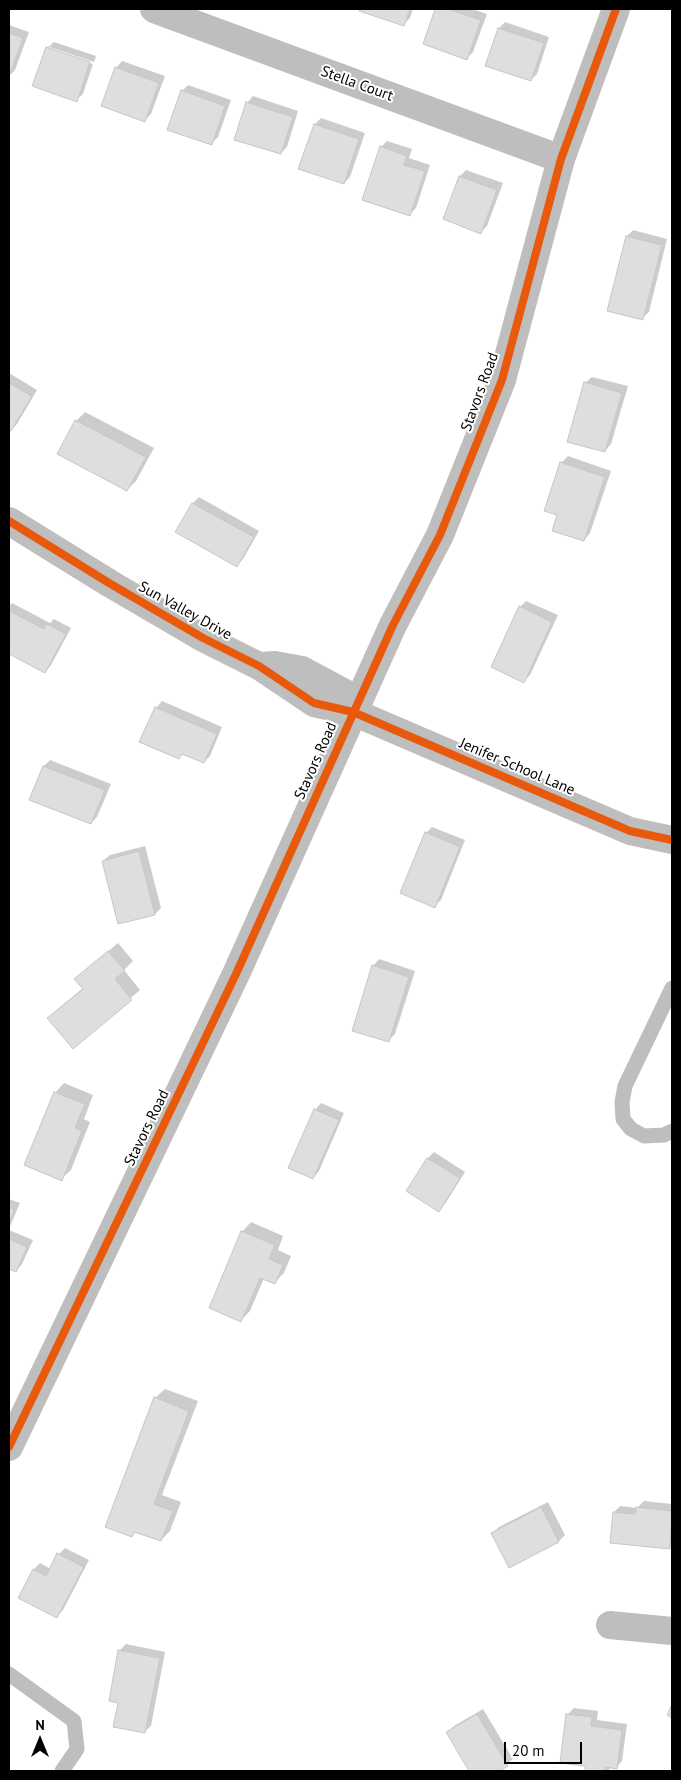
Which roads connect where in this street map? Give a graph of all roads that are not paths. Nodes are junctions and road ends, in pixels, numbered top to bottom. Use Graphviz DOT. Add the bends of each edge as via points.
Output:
graph roads {
  1 [pos="154,9"];
  2 [pos="616,9"];
  3 [pos="561,159"];
  4 [pos="9,521"];
  5 [pos="353,712"];
  6 [pos="672,840"];
  7 [pos="672,988"];
  8 [pos="672,1131"];
  9 [pos="9,1447"];
  10 [pos="610,1625"];
  11 [pos="672,1631"];
  12 [pos="9,1674"];
  13 [pos="62,1771"];
  1 -- 3 [label="street, Stella Court"];
  2 -- 3 [label="street, Stavors Road"];
  3 -- 5 [label="street, Stavors Road" via="502,380 440,535"];
  4 -- 5 [label="street, Sun Valley Drive" via="195,633 259,666 275,664 302,670 345,693"];
  5 -- 6 [label="street, Jenifer School Lane" via="630,831"];
  5 -- 9 [label="street, Stavors Road" via="236,974"];
  7 -- 8 [label="lane" via="625,1086 622,1102 623,1119 631,1129 644,1136 664,1135"];
  10 -- 11 [label="street"];
  12 -- 13 [label="lane" via="74,1721 77,1749"];
}
